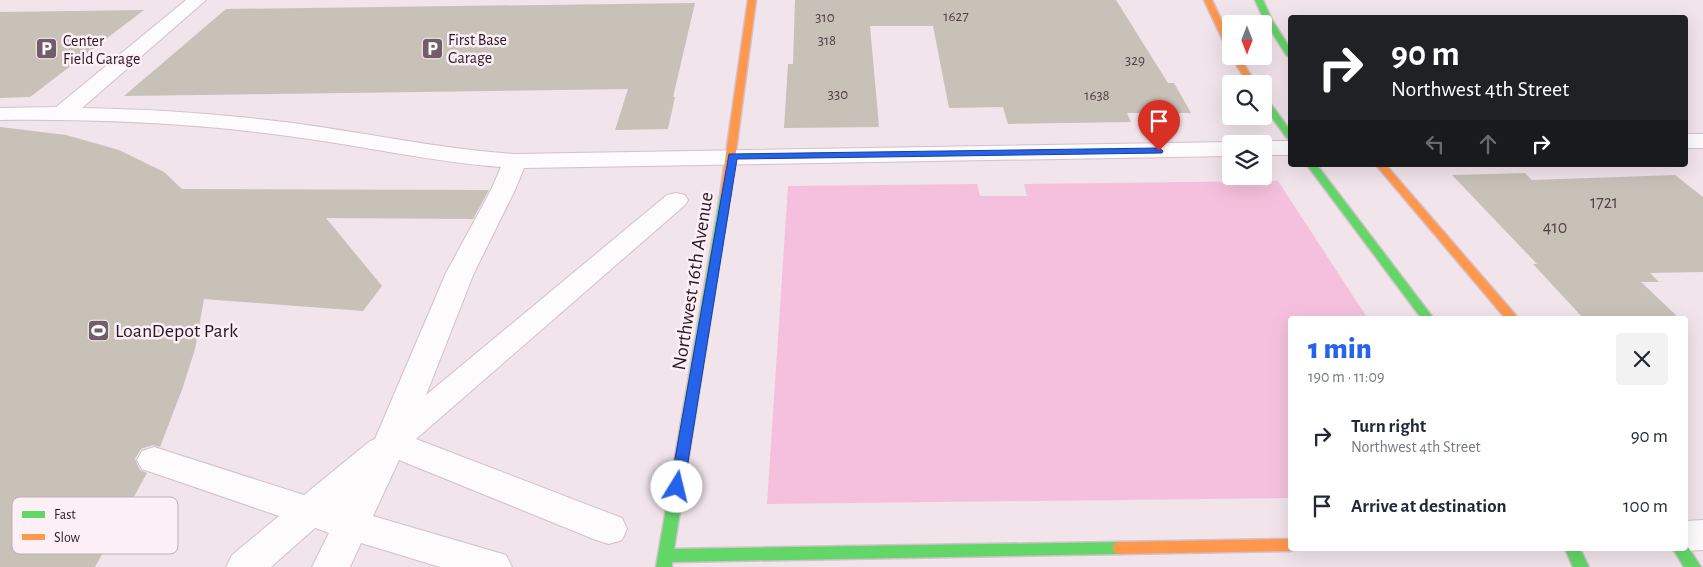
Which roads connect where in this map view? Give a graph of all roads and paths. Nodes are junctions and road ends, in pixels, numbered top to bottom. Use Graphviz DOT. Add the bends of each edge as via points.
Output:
graph roads {
  1 [pos="197,0"];
  2 [pos="752,0"];
  3 [pos="1208,0"];
  4 [pos="1259,0"];
  5 [pos="1222,32"];
  6 [pos="1288,51"];
  7 [pos="1272,111"];
  8 [pos="0,114"];
  9 [pos="61,114"];
  10 [pos="1288,133"];
  11 [pos="1688,141"];
  12 [pos="1703,141"];
  13 [pos="1272,148"];
  14 [pos="1288,148"];
  15 [pos="1222,149"];
  16 [pos="732,156"];
  17 [pos="515,161"];
  18 [pos="1314,167"];
  19 [pos="1383,167"];
  20 [pos="676,200"];
  21 [pos="1426,316"];
  22 [pos="1510,316"];
  23 [pos="390,443"];
  24 [pos="154,460"];
  25 [pos="310,512"];
  26 [pos="351,524"];
  27 [pos="609,529"];
  28 [pos="1703,535"];
  29 [pos="1688,536"];
  30 [pos="1288,545"];
  31 [pos="1573,551"];
  32 [pos="1682,551"];
  33 [pos="665,562"];
  34 [pos="245,567"];
  35 [pos="331,567"];
  36 [pos="494,567"];
  37 [pos="1581,567"];
  38 [pos="1693,567"];
  1 -- 9 [label="street"];
  2 -- 16 [label="street, Northwest 16th Avenue"];
  3 -- 5 [label="street"];
  4 -- 6 [label="street"];
  7 -- 10 [label="street"];
  8 -- 9 [label="street"];
  9 -- 17 [label="street" via="250,125 475,159"];
  11 -- 12 [label="street"];
  13 -- 14 [label="street"];
  15 -- 16 [label="street"];
  16 -- 17 [label="street"];
  16 -- 33 [label="street, Northwest 16th Avenue"];
  17 -- 23 [label="street" via="460,273"];
  18 -- 21 [label="street"];
  19 -- 22 [label="street"];
  20 -- 23 [label="street"];
  23 -- 25 [label="street"];
  23 -- 26 [label="street"];
  23 -- 27 [label="street"];
  24 -- 25 [label="street"];
  25 -- 26 [label="street"];
  25 -- 34 [label="street"];
  26 -- 35 [label="street"];
  26 -- 36 [label="street"];
  28 -- 29 [label="street"];
  30 -- 33 [label="street"];
  31 -- 37 [label="street"];
  32 -- 38 [label="street"];
}
